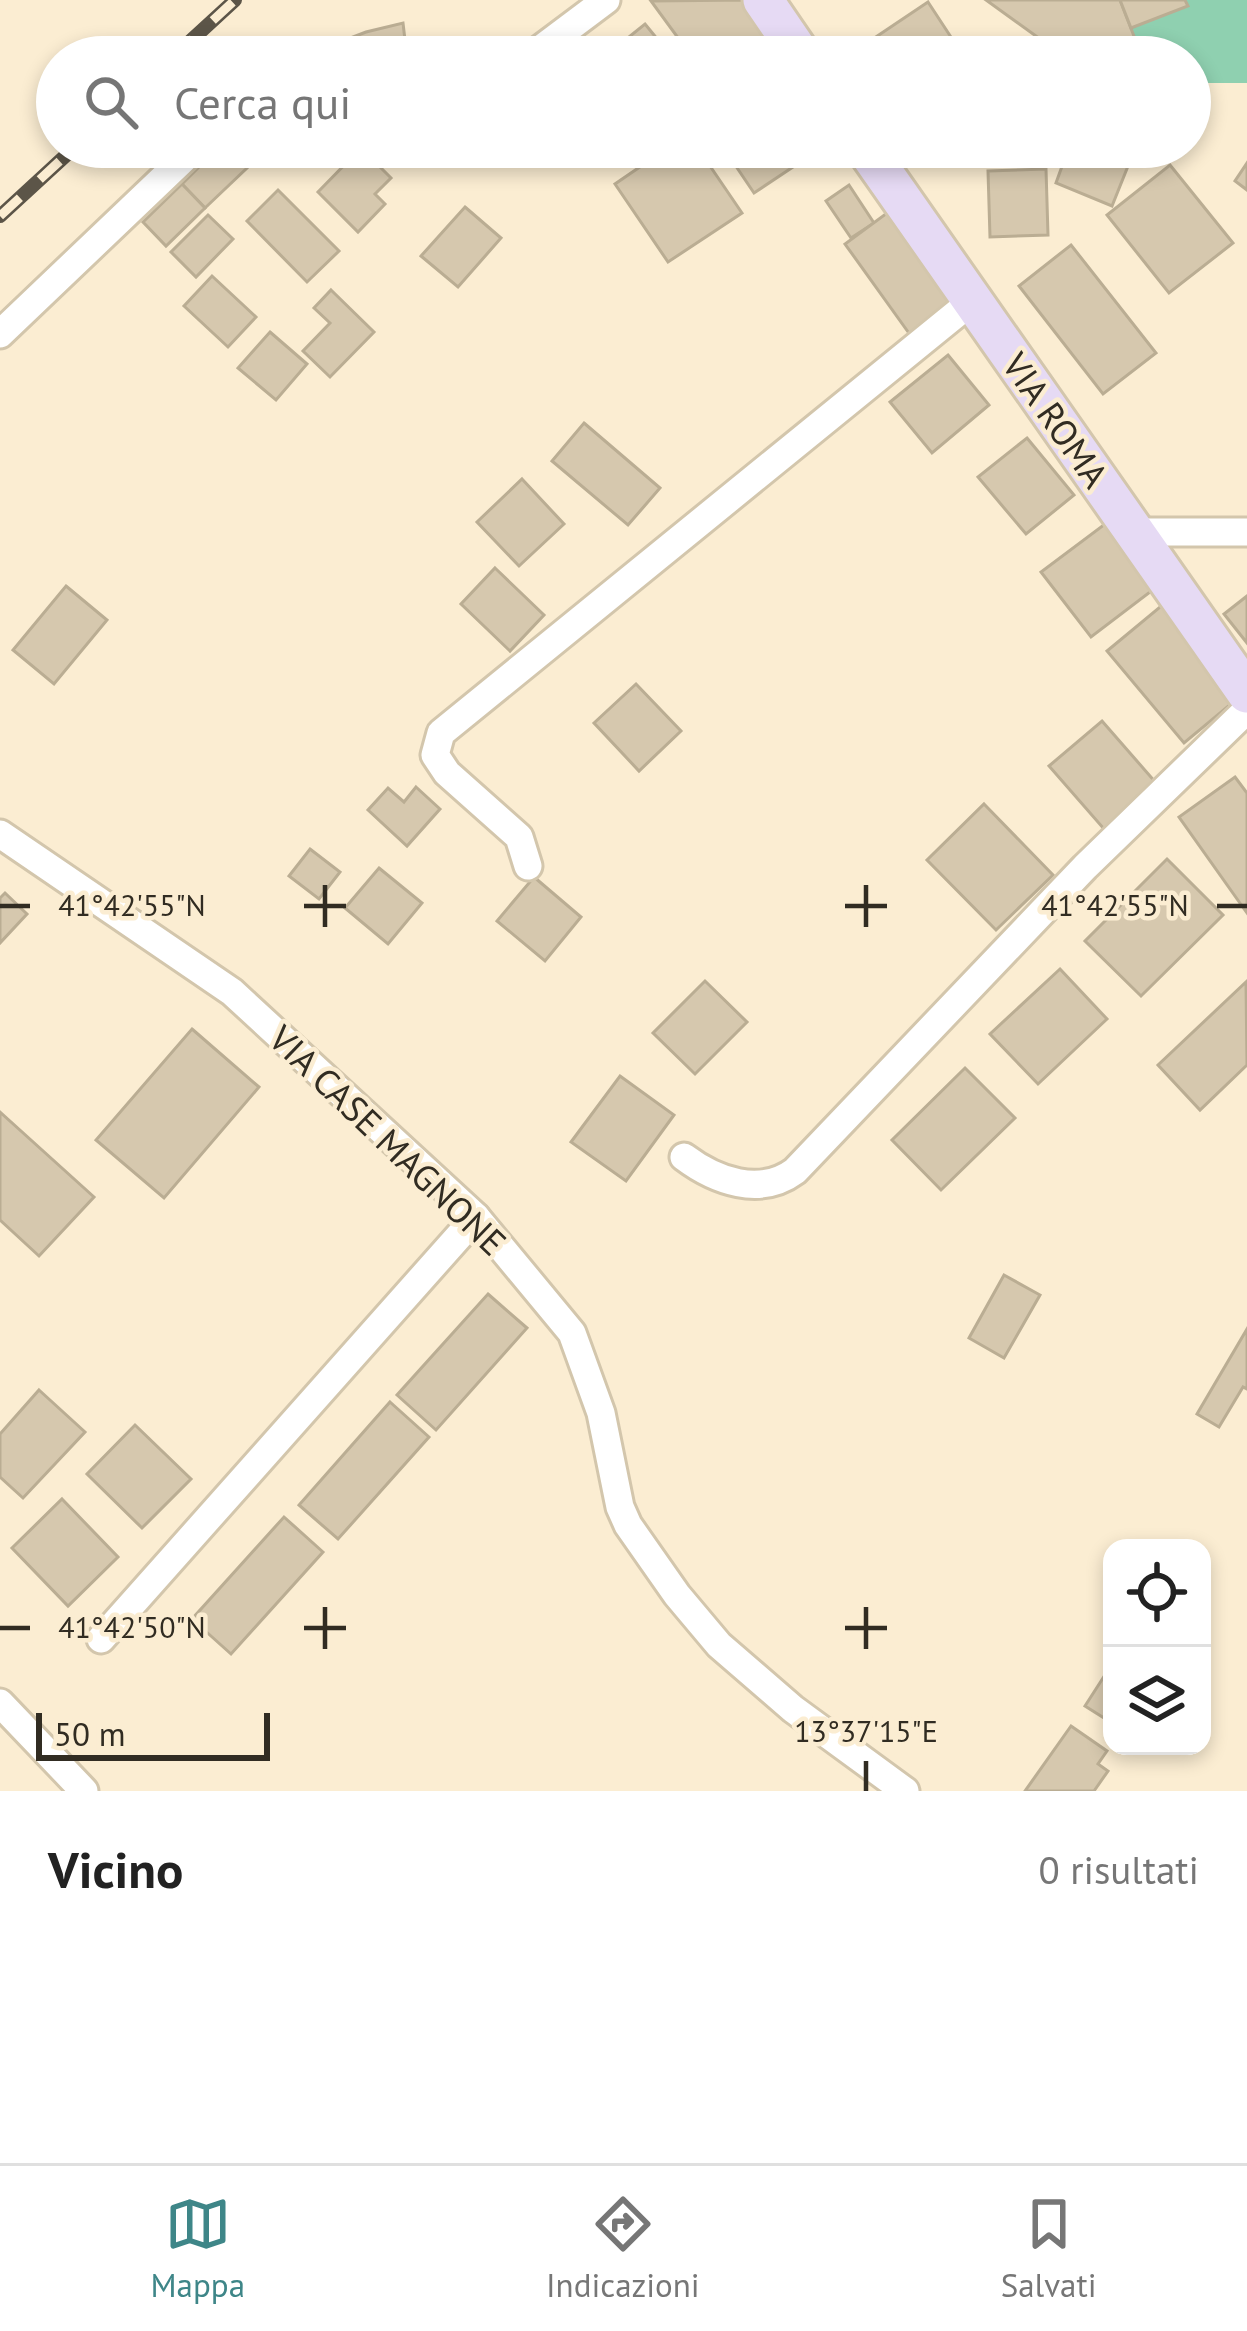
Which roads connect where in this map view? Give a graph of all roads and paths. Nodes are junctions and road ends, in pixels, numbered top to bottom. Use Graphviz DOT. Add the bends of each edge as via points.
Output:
graph roads {
  1 [pos="606,0"];
  2 [pos="763,0"];
  3 [pos="558,36"];
  4 [pos="788,36"];
  5 [pos="174,168"];
  6 [pos="880,168"];
  7 [pos="972,301"];
  8 [pos="0,334"];
  9 [pos="1134,532"];
  10 [pos="1247,532"];
  11 [pos="1247,693"];
  12 [pos="1247,710"];
  13 [pos="0,834"];
  14 [pos="528,866"];
  15 [pos="684,1157"];
  16 [pos="476,1217"];
  17 [pos="101,1639"];
  18 [pos="0,1703"];
  19 [pos="84,1791"];
  20 [pos="904,1791"];
  1 -- 3 [label="street"];
  2 -- 4 [label="main road"];
  5 -- 8 [label="street"];
  6 -- 7 [label="main road, VIA ROMA"];
  7 -- 9 [label="main road, VIA ROMA"];
  7 -- 14 [label="street" via="441,733 435,754 447,773 519,837"];
  9 -- 10 [label="street"];
  9 -- 11 [label="main road, VIA ROMA"];
  12 -- 15 [label="street" via="795,1171 753,1184"];
  13 -- 16 [label="street, VIA CASE MAGNONE" via="232,992"];
  16 -- 17 [label="street"];
  16 -- 20 [label="street, VIA CASE MAGNONE" via="572,1333 601,1413 620,1507 677,1595 719,1645 793,1709"];
  18 -- 19 [label="street"];
}
